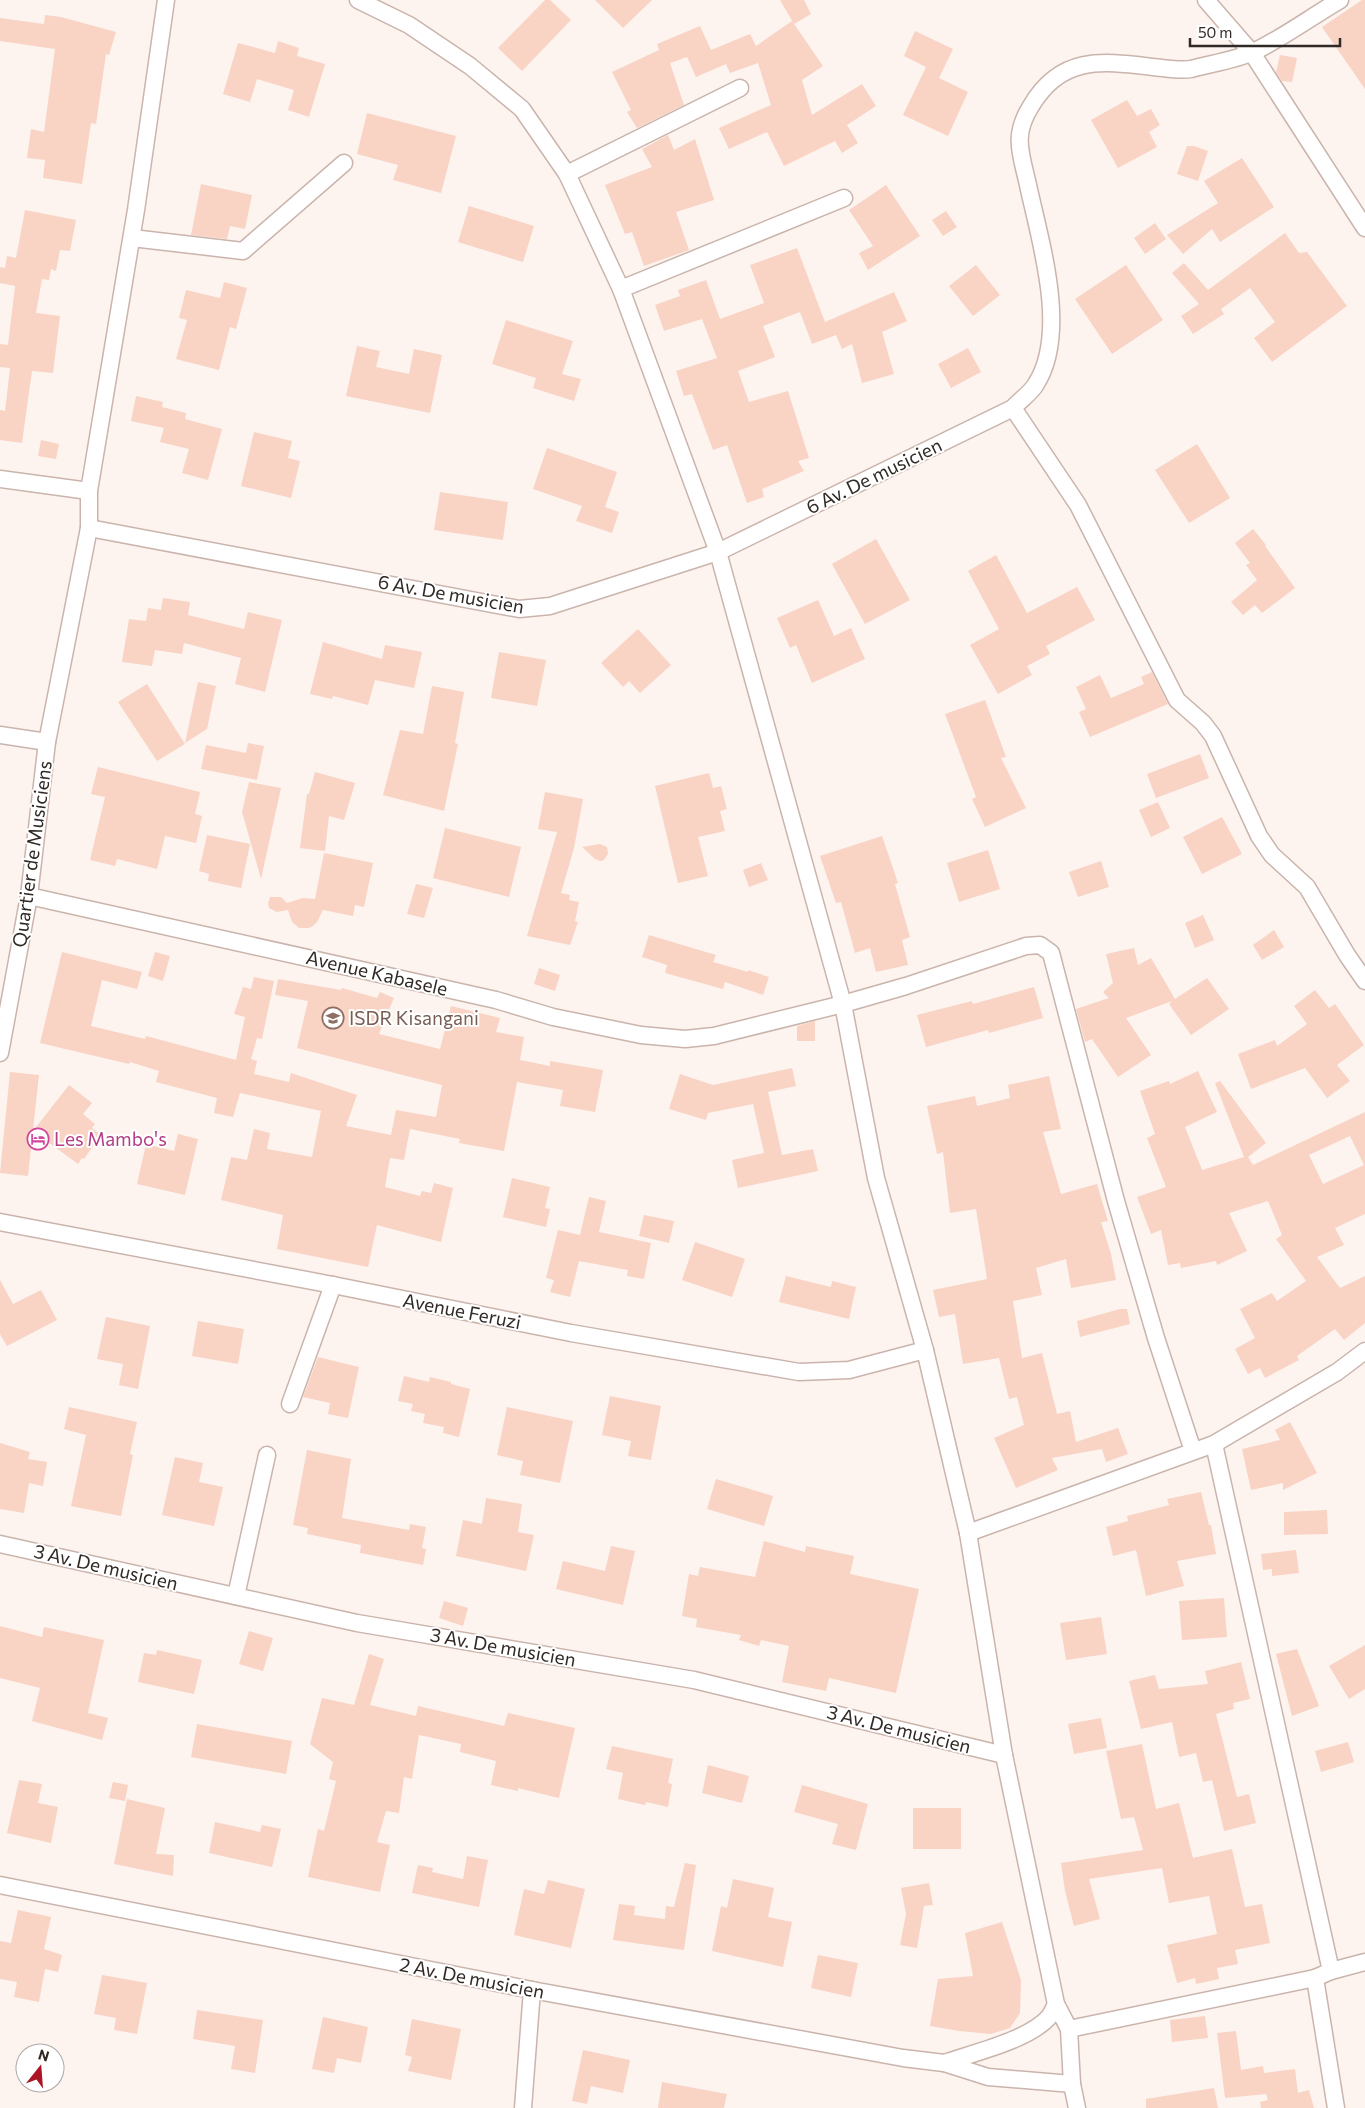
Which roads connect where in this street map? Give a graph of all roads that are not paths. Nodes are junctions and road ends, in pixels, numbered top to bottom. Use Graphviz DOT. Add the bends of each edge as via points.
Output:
graph roads {
  1 [pos="166,0"];
  2 [pos="358,0"];
  3 [pos="1206,0"];
  4 [pos="1340,0"];
  5 [pos="1252,53"];
  6 [pos="740,88"];
  7 [pos="344,163"];
  8 [pos="567,174"];
  9 [pos="844,198"];
  10 [pos="1365,228"];
  11 [pos="132,238"];
  12 [pos="621,289"];
  13 [pos="1013,408"];
  14 [pos="0,479"];
  15 [pos="89,492"];
  16 [pos="89,528"];
  17 [pos="718,552"];
  18 [pos="0,735"];
  19 [pos="47,742"];
  20 [pos="29,896"];
  21 [pos="1365,981"];
  22 [pos="843,1004"];
  23 [pos="0,1053"];
  24 [pos="0,1222"];
  25 [pos="333,1285"];
  26 [pos="924,1350"];
  27 [pos="1365,1350"];
  28 [pos="290,1404"];
  29 [pos="1214,1444"];
  30 [pos="1193,1451"];
  31 [pos="267,1455"];
  32 [pos="968,1533"];
  33 [pos="0,1544"];
  34 [pos="236,1596"];
  35 [pos="1004,1755"];
  36 [pos="0,1885"];
  37 [pos="1365,1962"];
  38 [pos="1331,1971"];
  39 [pos="1315,1978"];
  40 [pos="532,1990"];
  41 [pos="1056,2004"];
  42 [pos="1069,2029"];
  43 [pos="944,2063"];
  44 [pos="1072,2084"];
  45 [pos="523,2108"];
  46 [pos="1077,2108"];
  47 [pos="1336,2108"];
  1 -- 11 [label="street, Quartier de Musiciens"];
  2 -- 8 [label="street" via="409,25 470,66 522,109"];
  3 -- 5 [label="street"];
  4 -- 5 [label="street, 6 Av. De musicien"];
  5 -- 10 [label="street"];
  5 -- 13 [label="street, 6 Av. De musicien" via="1188,69 1096,62 1074,66 1052,78 1036,97 1024,117 1018,140 1041,246 1052,325 1045,368 1036,386"];
  6 -- 8 [label="street"];
  7 -- 11 [label="street" via="243,251"];
  8 -- 12 [label="street"];
  9 -- 12 [label="street"];
  11 -- 15 [label="street, Quartier de Musiciens"];
  12 -- 17 [label="street"];
  13 -- 17 [label="street, 6 Av. De musicien"];
  13 -- 21 [label="street" via="1078,505 1177,700 1213,736 1258,836 1306,887"];
  14 -- 15 [label="street"];
  15 -- 16 [label="street, Quartier de Musiciens"];
  16 -- 17 [label="street, 6 Av. De musicien" via="519,608 550,606"];
  16 -- 19 [label="street, Quartier de Musiciens"];
  17 -- 22 [label="street"];
  18 -- 19 [label="street"];
  19 -- 20 [label="street, Quartier de Musiciens"];
  20 -- 22 [label="street, Avenue Kabasele" via="641,1035 685,1039 714,1036"];
  20 -- 23 [label="street, Quartier de Musiciens"];
  22 -- 26 [label="street" via="876,1178"];
  22 -- 30 [label="street, Avenue Kabasele" via="1026,946 1040,946 1051,953 1116,1201"];
  24 -- 25 [label="street, Avenue Feruzi"];
  25 -- 26 [label="street, Avenue Feruzi" via="571,1333 799,1372 849,1370"];
  25 -- 28 [label="street"];
  26 -- 32 [label="street"];
  27 -- 29 [label="street" via="1337,1372"];
  29 -- 30 [label="street"];
  29 -- 38 [label="street"];
  30 -- 32 [label="street"];
  31 -- 34 [label="street"];
  32 -- 35 [label="street"];
  33 -- 34 [label="street, 3 Av. De musicien"];
  34 -- 35 [label="street, 3 Av. De musicien" via="358,1623 694,1680"];
  35 -- 41 [label="street"];
  36 -- 40 [label="street, 2 Av. De musicien"];
  37 -- 38 [label="street"];
  38 -- 39 [label="street"];
  39 -- 42 [label="street"];
  39 -- 47 [label="street"];
  40 -- 43 [label="street, 2 Av. De musicien"];
  40 -- 45 [label="street"];
  41 -- 42 [label="street"];
  41 -- 43 [label="street" via="1048,2018 1030,2030 1011,2040"];
  42 -- 44 [label="street"];
  43 -- 44 [label="street, 2 Av. De musicien" via="988,2077"];
  44 -- 46 [label="street"];
}
